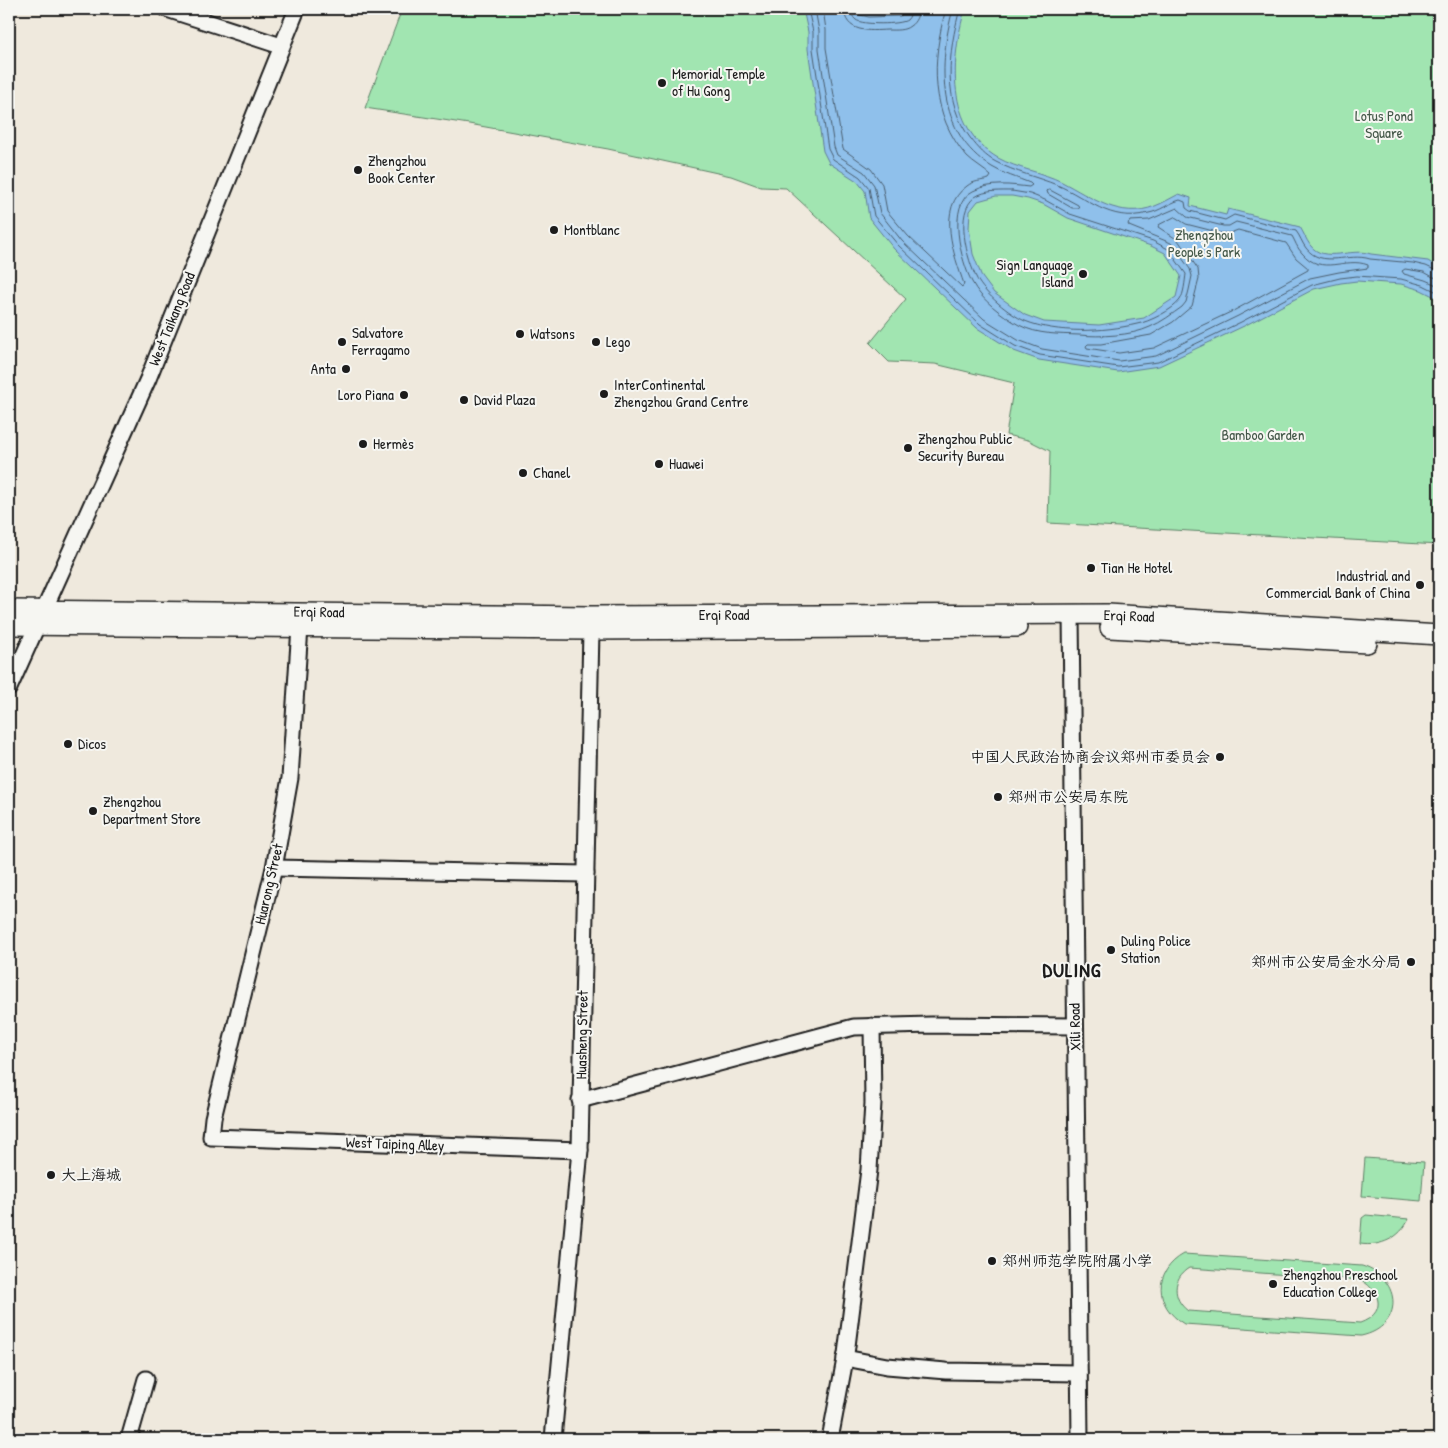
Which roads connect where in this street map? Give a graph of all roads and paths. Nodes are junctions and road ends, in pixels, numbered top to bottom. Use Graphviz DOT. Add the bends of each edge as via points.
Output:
graph roads {
  1 [pos="167,9"];
  2 [pos="297,9"];
  3 [pos="281,46"];
  4 [pos="9,610"];
  5 [pos="40,617"];
  6 [pos="1070,621"];
  7 [pos="9,624"];
  8 [pos="300,627"];
  9 [pos="591,630"];
  10 [pos="1439,634"];
  11 [pos="1439,648"];
  12 [pos="9,688"];
  13 [pos="274,868"];
  14 [pos="586,874"];
  15 [pos="872,1026"];
  16 [pos="1075,1026"];
  17 [pos="580,1100"];
  18 [pos="210,1137"];
  19 [pos="580,1150"];
  20 [pos="845,1358"];
  21 [pos="1079,1373"];
  22 [pos="146,1378"];
  23 [pos="129,1439"];
  24 [pos="553,1439"];
  25 [pos="830,1439"];
  26 [pos="1080,1439"];
  1 -- 3 [label="street"];
  2 -- 3 [label="street, West Taikang Road"];
  3 -- 5 [label="street, West Taikang Road" via="148,379"];
  4 -- 5 [label="main road, Erqi Road"];
  5 -- 6 [label="main road, Erqi Road" via="590,616"];
  5 -- 7 [label="main road, Erqi Road"];
  5 -- 8 [label="main road, Erqi Road"];
  5 -- 12 [label="street, West Taikang Road"];
  6 -- 9 [label="main road, Erqi Road"];
  6 -- 10 [label="main road, Erqi Road" via="1108,614"];
  6 -- 11 [label="main road, Erqi Road" via="1148,630"];
  6 -- 16 [label="street, Xili Road"];
  8 -- 9 [label="main road, Erqi Road"];
  8 -- 13 [label="street, Huarong Street" via="290,778"];
  9 -- 14 [label="street, Huasheng Street"];
  13 -- 14 [label="street"];
  13 -- 18 [label="street, Huarong Street"];
  14 -- 17 [label="street, Huasheng Street"];
  15 -- 16 [label="street"];
  15 -- 17 [label="street"];
  15 -- 20 [label="street" via="874,1103 869,1170"];
  16 -- 21 [label="street, Xili Road"];
  17 -- 19 [label="street, Huasheng Street"];
  18 -- 19 [label="street, West Taiping Alley"];
  19 -- 24 [label="street, Huasheng Street"];
  20 -- 21 [label="street" via="887,1366 946,1370"];
  20 -- 25 [label="street"];
  21 -- 26 [label="street, Xili Road"];
  22 -- 23 [label="street"];
}
